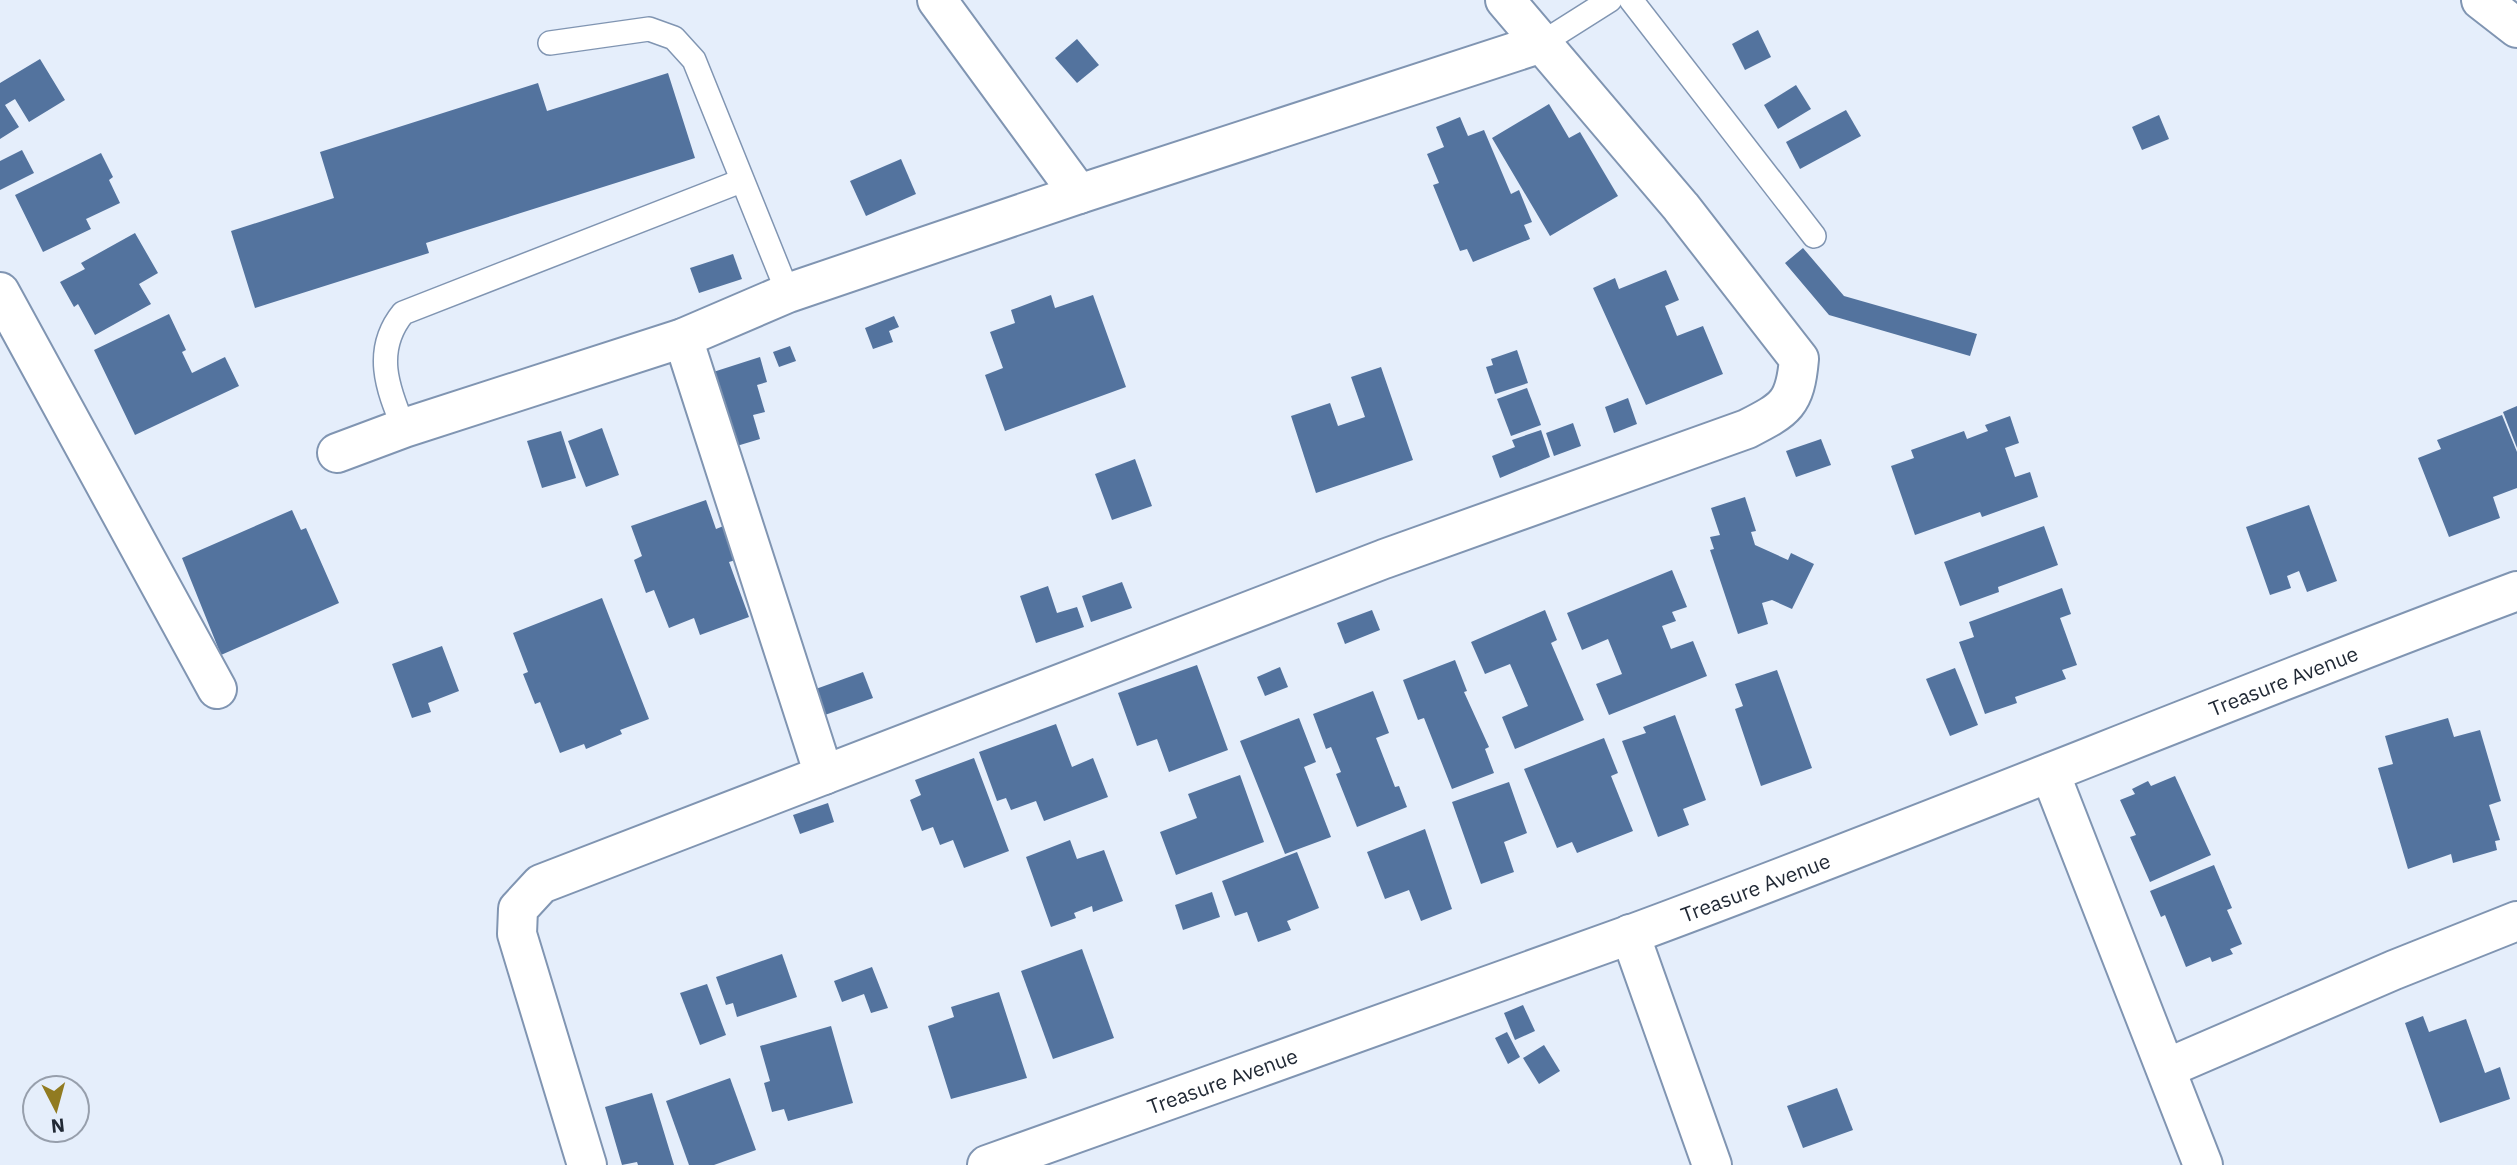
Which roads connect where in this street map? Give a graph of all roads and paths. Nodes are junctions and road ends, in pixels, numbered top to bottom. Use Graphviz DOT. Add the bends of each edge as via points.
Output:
graph roads {
  1 [pos="937,0"];
  2 [pos="1505,0"];
  3 [pos="1610,0"];
  4 [pos="1631,0"];
  5 [pos="2482,0"];
  6 [pos="2517,28"];
  7 [pos="550,43"];
  8 [pos="1542,43"];
  9 [pos="741,181"];
  10 [pos="1079,194"];
  11 [pos="1814,236"];
  12 [pos="0,292"];
  13 [pos="788,293"];
  14 [pos="683,338"];
  15 [pos="404,428"];
  16 [pos="337,453"];
  17 [pos="2517,591"];
  18 [pos="217,689"];
  19 [pos="2050,773"];
  20 [pos="824,775"];
  21 [pos="2517,921"];
  22 [pos="1630,934"];
  23 [pos="2167,1068"];
  24 [pos="587,1165"];
  25 [pos="987,1165"];
  26 [pos="1712,1165"];
  27 [pos="2203,1165"];
  1 -- 10 [label="street"];
  2 -- 8 [label="street"];
  3 -- 8 [label="lane"];
  4 -- 11 [label="lane"];
  5 -- 6 [label="street"];
  7 -- 9 [label="lane" via="649,29 674,38 694,60"];
  8 -- 10 [label="street"];
  8 -- 20 [label="street" via="1681,207 1799,359 1796,390 1777,414 1747,429 1384,559"];
  9 -- 13 [label="lane"];
  9 -- 15 [label="lane" via="403,313 391,328 386,352 388,392"];
  10 -- 13 [label="street"];
  12 -- 18 [label="street"];
  13 -- 14 [label="street"];
  14 -- 15 [label="street"];
  14 -- 20 [label="street"];
  15 -- 16 [label="street"];
  17 -- 19 [label="street, Treasure Avenue" via="2260,687"];
  19 -- 22 [label="street, Treasure Avenue"];
  19 -- 23 [label="street"];
  20 -- 24 [label="street" via="541,884 518,909 517,934"];
  21 -- 23 [label="street"];
  22 -- 25 [label="street, Treasure Avenue"];
  22 -- 26 [label="street"];
  23 -- 27 [label="street"];
}
